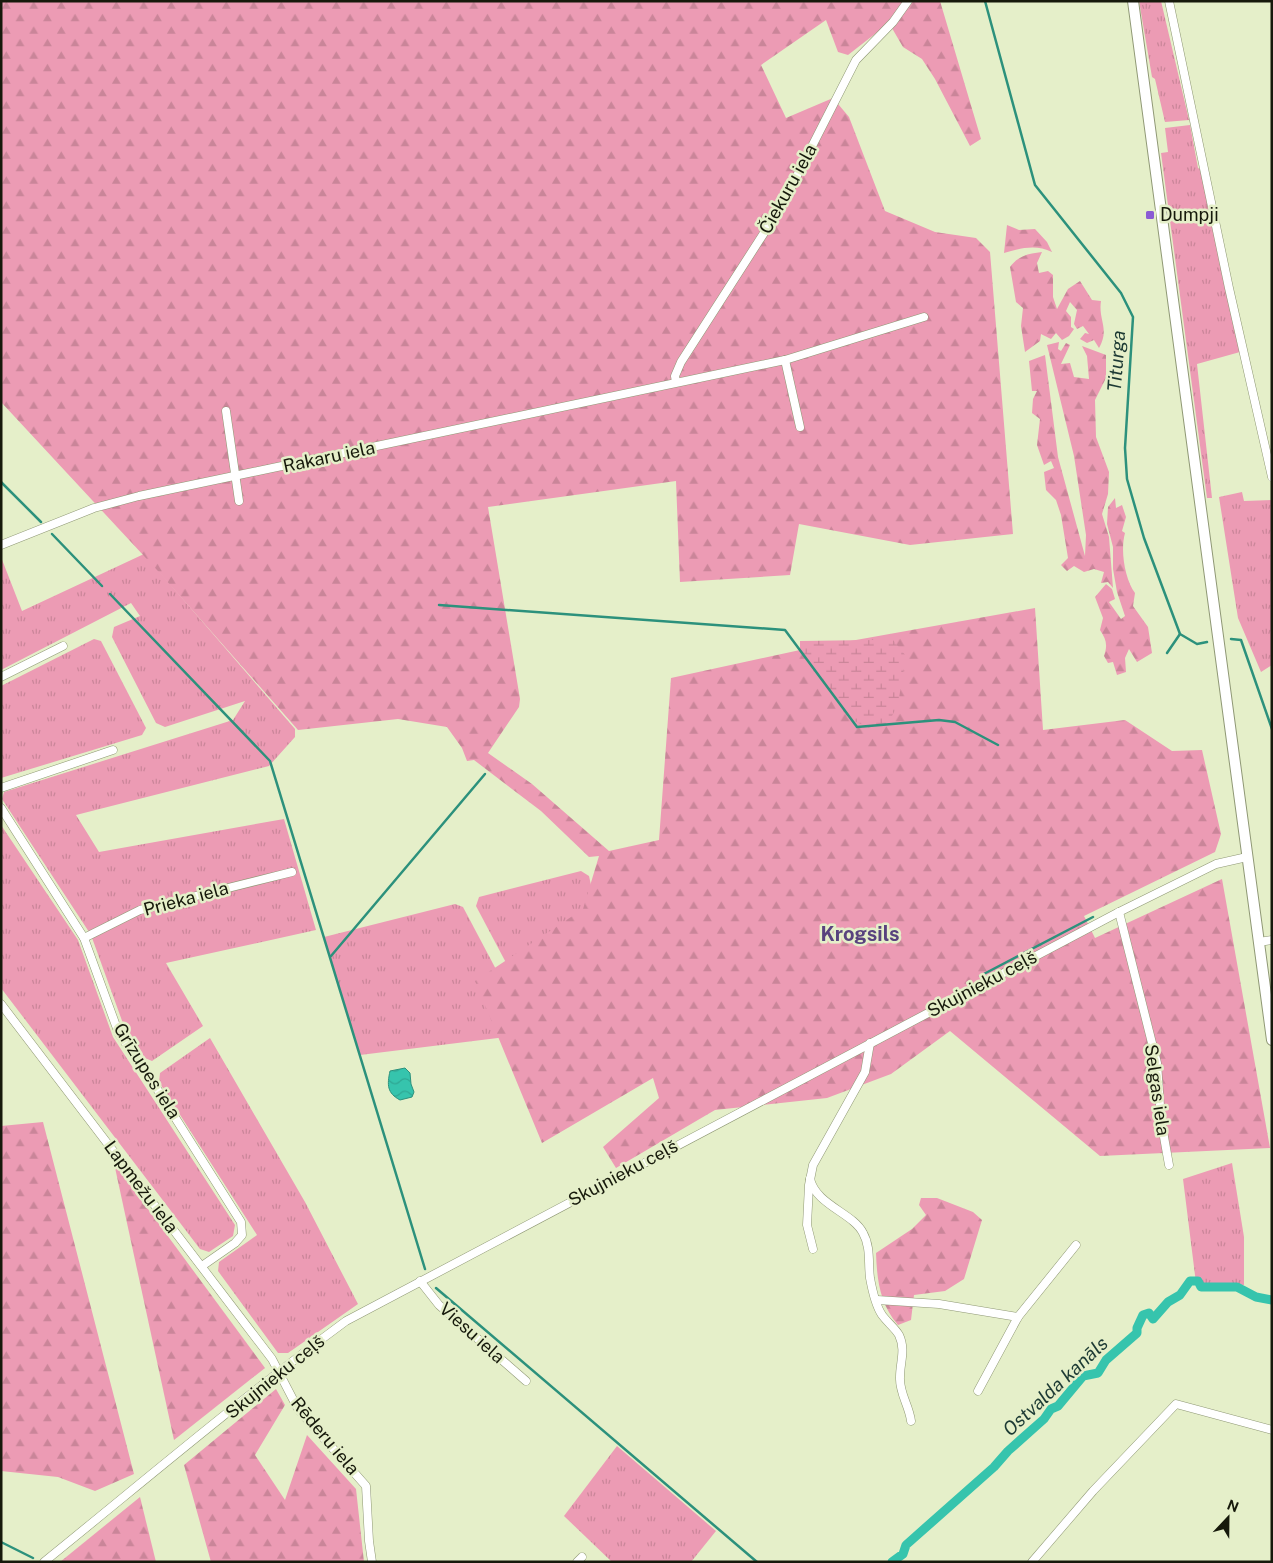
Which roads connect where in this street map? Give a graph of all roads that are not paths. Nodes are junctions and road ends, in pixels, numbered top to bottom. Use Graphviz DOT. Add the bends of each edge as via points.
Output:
graph roads {
  1 [pos="908,1"];
  2 [pos="1133,1"];
  3 [pos="1170,1"];
  4 [pos="924,317"];
  5 [pos="786,360"];
  6 [pos="676,382"];
  7 [pos="226,411"];
  8 [pos="800,427"];
  9 [pos="235,476"];
  10 [pos="1272,477"];
  11 [pos="239,501"];
  12 [pos="1,545"];
  13 [pos="63,646"];
  14 [pos="1,677"];
  15 [pos="113,750"];
  16 [pos="1,788"];
  17 [pos="1,808"];
  18 [pos="1247,857"];
  19 [pos="292,872"];
  20 [pos="1119,912"];
  21 [pos="84,938"];
  22 [pos="1272,940"];
  23 [pos="1259,942"];
  24 [pos="1,1004"];
  25 [pos="1272,1040"];
  26 [pos="870,1043"];
  27 [pos="1168,1165"];
  28 [pos="810,1179"];
  29 [pos="1076,1245"];
  30 [pos="813,1250"];
  31 [pos="202,1266"];
  32 [pos="420,1282"];
  33 [pos="877,1300"];
  34 [pos="1018,1317"];
  35 [pos="278,1371"];
  36 [pos="526,1381"];
  37 [pos="978,1391"];
  38 [pos="910,1421"];
  39 [pos="1272,1430"];
  40 [pos="44,1562"];
  41 [pos="372,1562"];
  42 [pos="1032,1562"];
  1 -- 6 [label="street, Čiekuru iela" via="893,22 856,60 782,205 681,362"];
  2 -- 18 [label="main road"];
  3 -- 10 [label="street"];
  4 -- 5 [label="street, Rakaru iela"];
  5 -- 6 [label="street, Rakaru iela"];
  5 -- 8 [label="street"];
  6 -- 9 [label="street, Rakaru iela"];
  7 -- 9 [label="street"];
  9 -- 11 [label="street"];
  9 -- 12 [label="street, Rakaru iela" via="94,508"];
  13 -- 14 [label="street"];
  15 -- 16 [label="street"];
  17 -- 21 [label="street, Grīzupes iela"];
  18 -- 20 [label="street, Skujnieku ceļš" via="1216,864"];
  18 -- 23 [label="main road"];
  19 -- 21 [label="street, Prieka iela" via="140,910"];
  20 -- 26 [label="street, Skujnieku ceļš"];
  20 -- 27 [label="street, Selgas iela" via="1157,1063"];
  21 -- 31 [label="street, Grīzupes iela" via="119,1034 148,1073 241,1222 242,1235 235,1243"];
  22 -- 23 [label="street"];
  23 -- 25 [label="main road"];
  24 -- 31 [label="street, Lapmežu iela"];
  26 -- 28 [label="street" via="865,1072 813,1164"];
  26 -- 32 [label="street, Skujnieku ceļš"];
  28 -- 30 [label="street" via="808,1224"];
  28 -- 33 [label="street" via="812,1187 828,1203 863,1232"];
  29 -- 34 [label="street"];
  31 -- 35 [label="street, Lapmežu iela"];
  32 -- 35 [label="street, Skujnieku ceļš" via="346,1321"];
  32 -- 36 [label="street, Viesu iela" via="439,1305"];
  33 -- 34 [label="street" via="939,1304"];
  33 -- 38 [label="street" via="881,1313 899,1335 903,1352 902,1396 909,1407"];
  34 -- 37 [label="street"];
  35 -- 40 [label="street, Skujnieku ceļš"];
  35 -- 41 [label="street, Rēderu iela" via="298,1409 366,1486"];
  39 -- 42 [label="street" via="1176,1404 1093,1491"];
}
